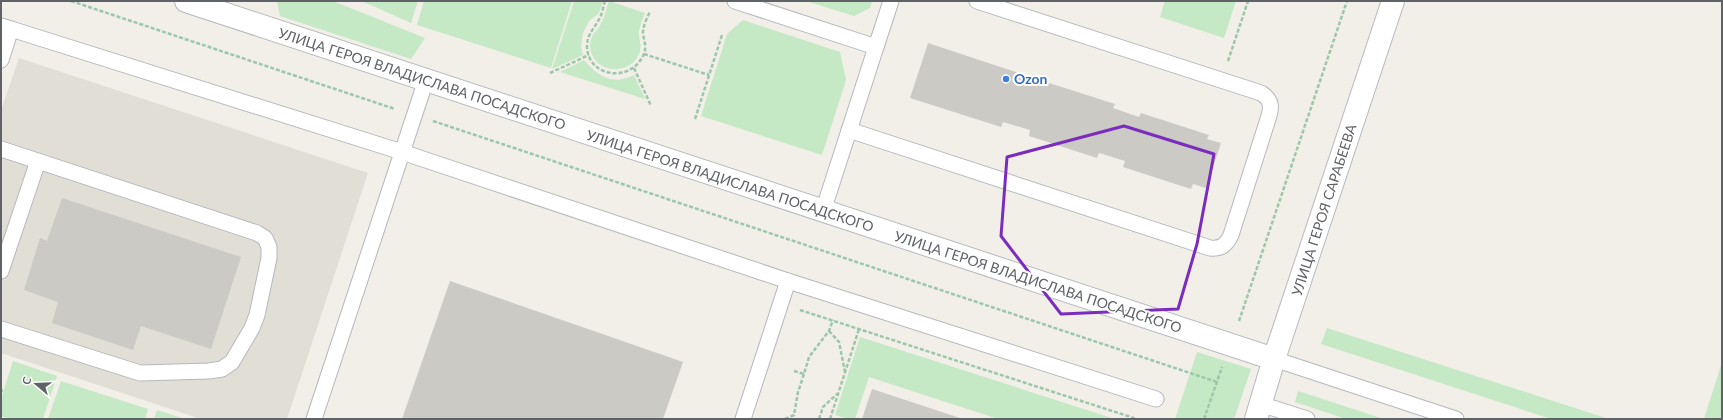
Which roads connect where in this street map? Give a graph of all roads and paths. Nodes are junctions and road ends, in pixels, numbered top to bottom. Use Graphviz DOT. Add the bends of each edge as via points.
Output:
graph roads {
  1 [pos="71,1"];
  2 [pos="186,1"];
  3 [pos="605,1"];
  4 [pos="736,1"];
  5 [pos="891,1"];
  6 [pos="977,1"];
  7 [pos="1248,1"];
  8 [pos="1347,1"];
  9 [pos="1393,1"];
  10 [pos="650,11"];
  11 [pos="6,28"];
  12 [pos="722,35"];
  13 [pos="876,47"];
  14 [pos="644,54"];
  15 [pos="589,55"];
  16 [pos="1,60"];
  17 [pos="634,68"];
  18 [pos="550,73"];
  19 [pos="709,75"];
  20 [pos="426,80"];
  21 [pos="1222,81"];
  22 [pos="651,106"];
  23 [pos="401,111"];
  24 [pos="695,120"];
  25 [pos="431,121"];
  26 [pos="849,130"];
  27 [pos="1,149"];
  28 [pos="402,152"];
  29 [pos="38,161"];
  30 [pos="823,211"];
  31 [pos="1,272"];
  32 [pos="788,281"];
  33 [pos="781,304"];
  34 [pos="832,320"];
  35 [pos="1239,321"];
  36 [pos="1,329"];
  37 [pos="859,329"];
  38 [pos="829,331"];
  39 [pos="1274,359"];
  40 [pos="1225,361"];
  41 [pos="794,370"];
  42 [pos="845,372"];
  43 [pos="804,374"];
  44 [pos="1217,382"];
  45 [pos="838,393"];
  46 [pos="1156,399"];
  47 [pos="1258,412"];
  48 [pos="314,419"];
  49 [pos="743,419"];
  50 [pos="787,419"];
  51 [pos="819,419"];
  52 [pos="830,419"];
  53 [pos="1137,419"];
  54 [pos="1204,419"];
  55 [pos="1306,419"];
  56 [pos="1456,419"];
  1 -- 23 [label="path"];
  2 -- 20 [label="street, УЛИЦА ГЕРОЯ ВЛАДИСЛАВА ПОСАДСКОГО"];
  3 -- 15 [label="path" via="598,22 588,35"];
  4 -- 13 [label="lane"];
  5 -- 13 [label="lane"];
  6 -- 21 [label="lane"];
  7 -- 21 [label="path"];
  8 -- 35 [label="path"];
  9 -- 39 [label="street, УЛИЦА ГЕРОЯ САРАБЕЕВА"];
  10 -- 14 [label="path" via="643,32 646,42"];
  11 -- 16 [label="lane"];
  11 -- 28 [label="lane"];
  12 -- 19 [label="path"];
  13 -- 26 [label="lane"];
  14 -- 17 [label="path"];
  14 -- 19 [label="path"];
  15 -- 17 [label="path" via="597,67 607,72 618,74"];
  15 -- 18 [label="path"];
  17 -- 22 [label="path"];
  19 -- 24 [label="path"];
  20 -- 28 [label="lane"];
  20 -- 30 [label="street, УЛИЦА ГЕРОЯ ВЛАДИСЛАВА ПОСАДСКОГО"];
  21 -- 26 [label="lane" via="1268,97 1271,104 1231,235 1226,244 1218,249"];
  25 -- 44 [label="path"];
  26 -- 30 [label="lane"];
  27 -- 29 [label="lane"];
  28 -- 32 [label="lane"];
  28 -- 48 [label="lane"];
  29 -- 31 [label="lane"];
  29 -- 36 [label="lane" via="265,238 270,247 261,299 252,328 232,362 222,369 209,371 140,374"];
  30 -- 39 [label="street, УЛИЦА ГЕРОЯ ВЛАДИСЛАВА ПОСАДСКОГО"];
  32 -- 33 [label="lane"];
  32 -- 46 [label="lane"];
  33 -- 34 [label="path"];
  33 -- 49 [label="lane"];
  34 -- 37 [label="path"];
  34 -- 38 [label="path"];
  37 -- 42 [label="path"];
  37 -- 53 [label="path"];
  38 -- 42 [label="path" via="839,342"];
  38 -- 43 [label="path" via="809,357"];
  39 -- 47 [label="street, УЛИЦА ГЕРОЯ САРАБЕЕВА"];
  39 -- 56 [label="lane"];
  40 -- 44 [label="path"];
  41 -- 43 [label="path"];
  42 -- 45 [label="path"];
  43 -- 50 [label="path" via="794,415"];
  44 -- 54 [label="path"];
  45 -- 51 [label="path" via="823,407"];
  45 -- 52 [label="path"];
  47 -- 55 [label="lane"];
}
